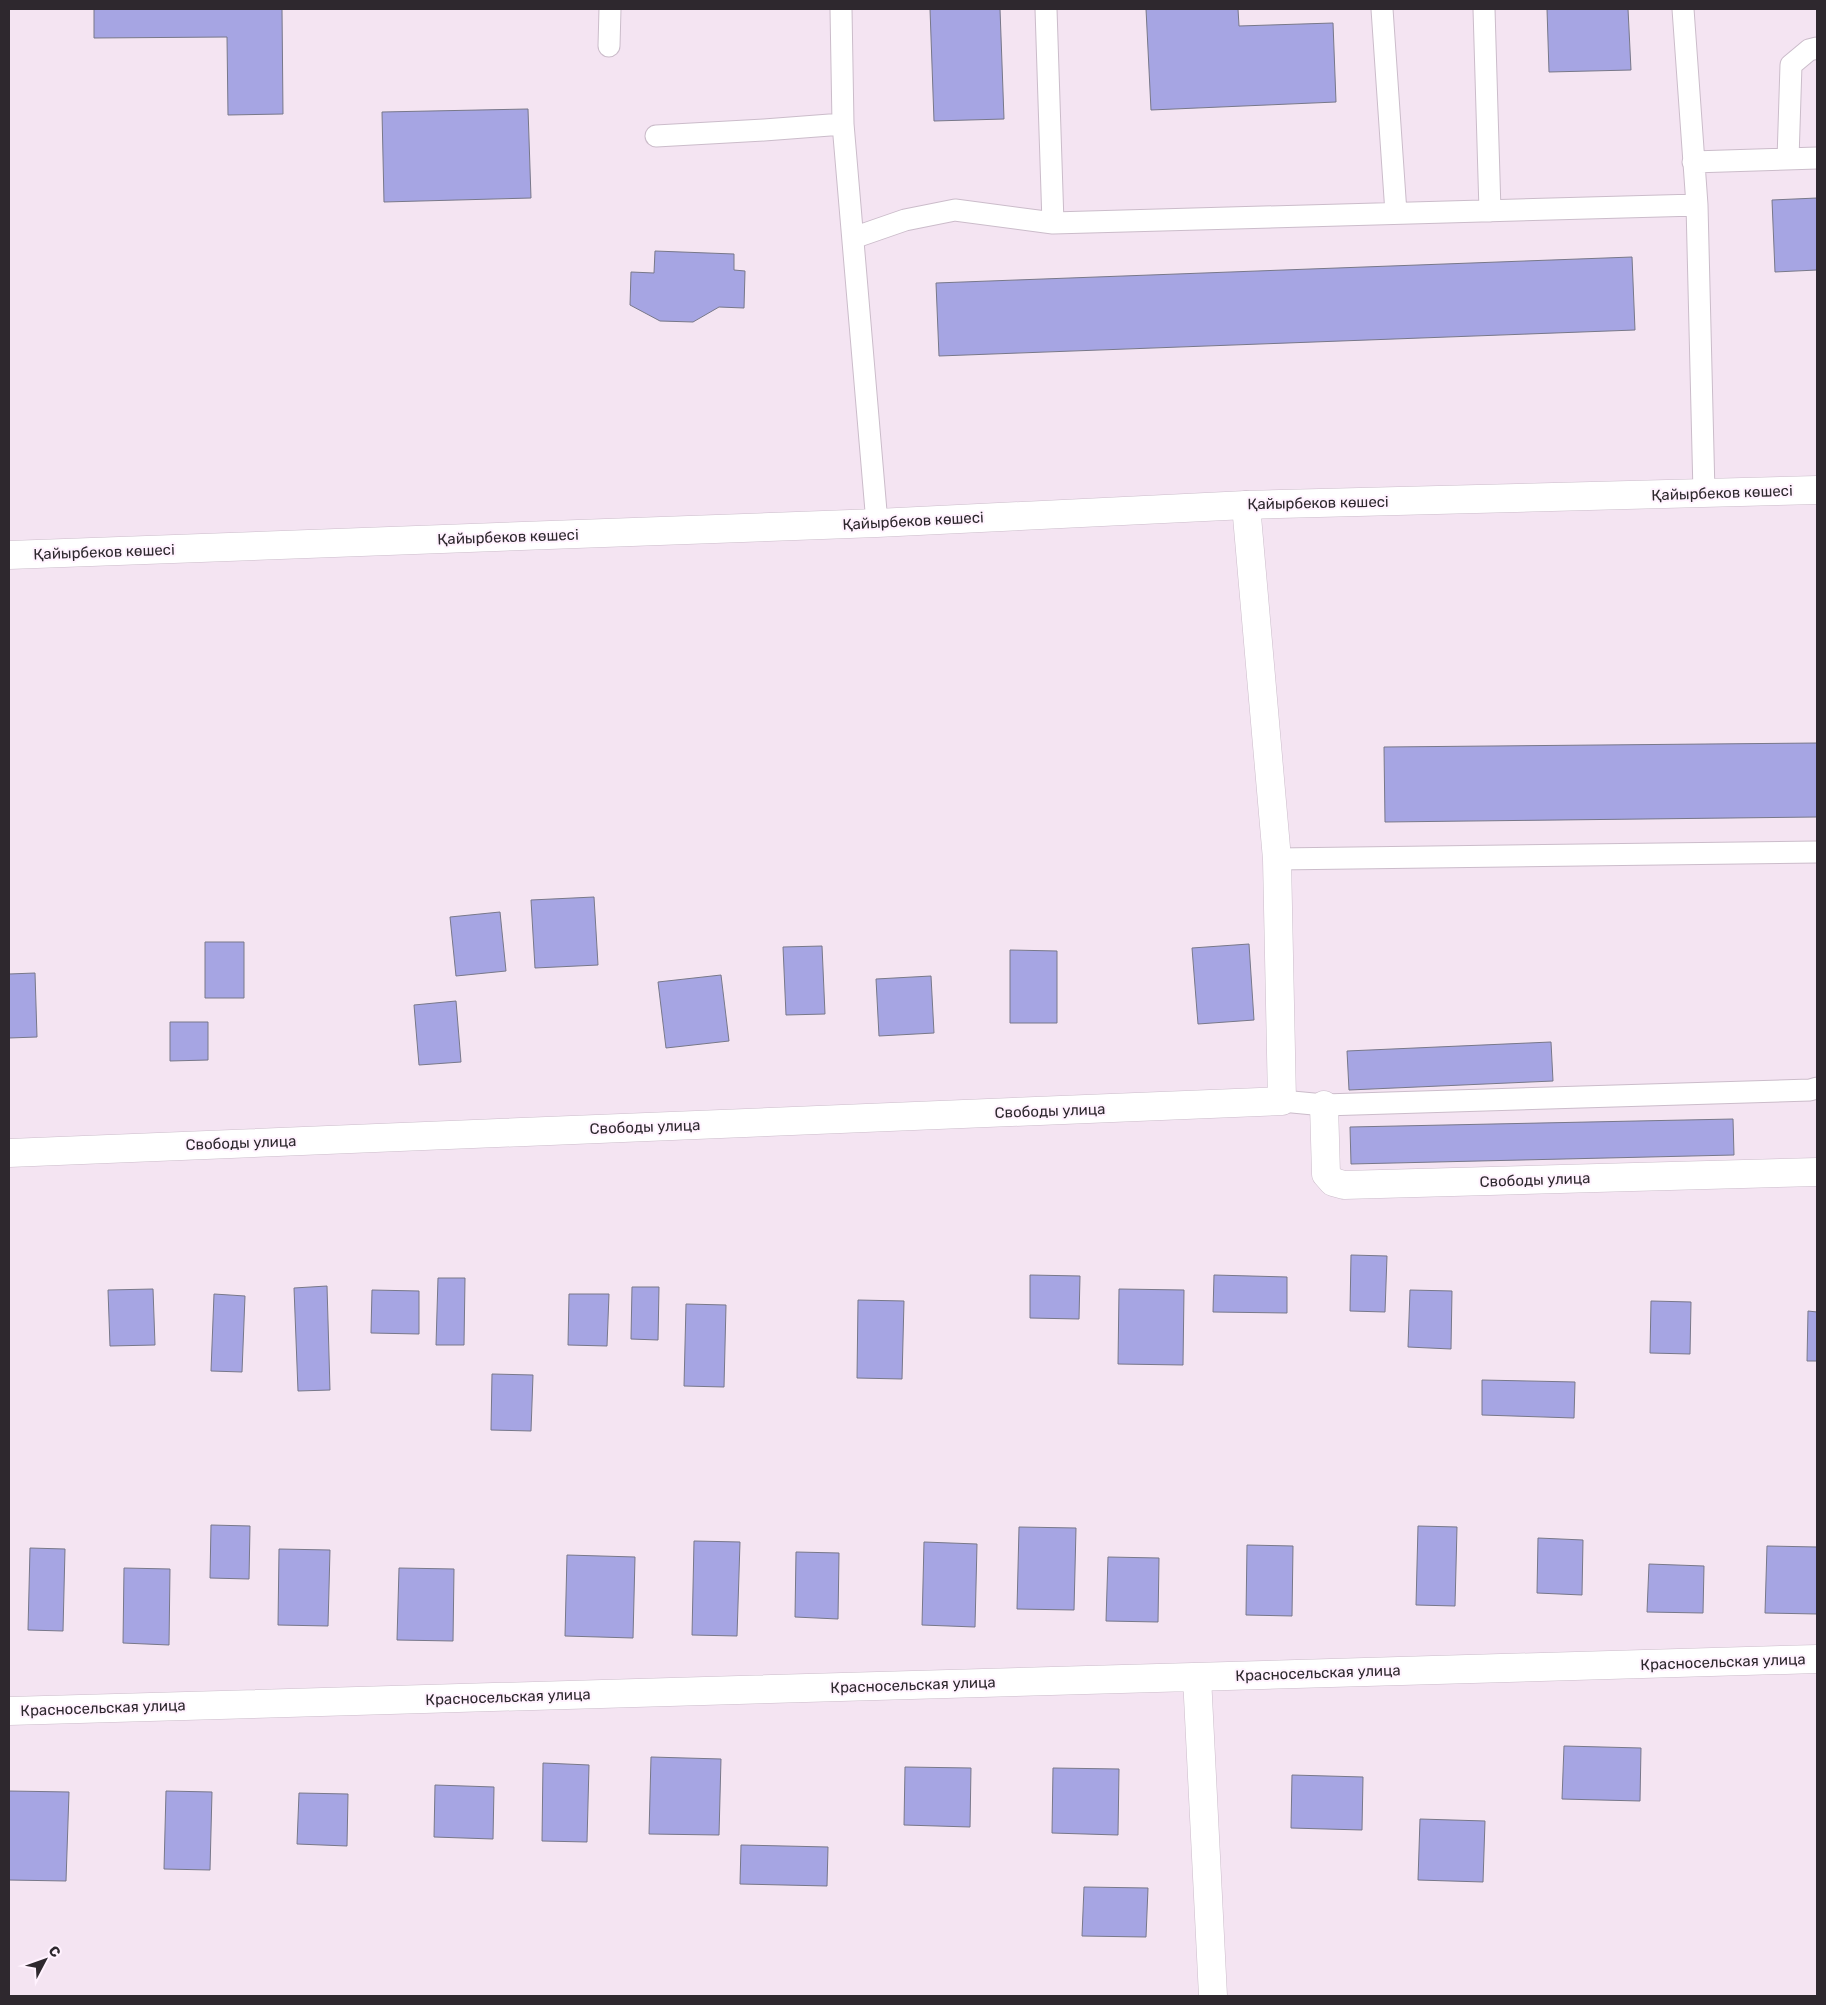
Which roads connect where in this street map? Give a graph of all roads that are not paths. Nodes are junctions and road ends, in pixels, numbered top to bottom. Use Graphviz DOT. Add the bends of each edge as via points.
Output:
graph roads {
  1 [pos="610,9"];
  2 [pos="841,9"];
  3 [pos="1046,9"];
  4 [pos="1382,9"];
  5 [pos="1484,9"];
  6 [pos="1682,9"];
  7 [pos="609,46"];
  8 [pos="1817,48"];
  9 [pos="843,124"];
  10 [pos="656,136"];
  11 [pos="1817,158"];
  12 [pos="1788,159"];
  13 [pos="1693,162"];
  14 [pos="1697,205"];
  15 [pos="1490,211"];
  16 [pos="1396,213"];
  17 [pos="1053,223"];
  18 [pos="853,238"];
  19 [pos="1817,490"];
  20 [pos="1704,494"];
  21 [pos="1246,505"];
  22 [pos="877,523"];
  23 [pos="9,555"];
  24 [pos="1817,852"];
  25 [pos="1277,859"];
  26 [pos="1817,1088"];
  27 [pos="1282,1101"];
  28 [pos="1324,1105"];
  29 [pos="9,1153"];
  30 [pos="1817,1172"];
  31 [pos="1817,1659"];
  32 [pos="1197,1677"];
  33 [pos="9,1711"];
  34 [pos="1213,1996"];
  1 -- 7 [label="lane"];
  2 -- 9 [label="lane"];
  3 -- 17 [label="lane"];
  4 -- 16 [label="lane"];
  5 -- 15 [label="lane"];
  6 -- 13 [label="lane"];
  8 -- 12 [label="lane" via="1809,50 1791,65"];
  9 -- 10 [label="lane"];
  9 -- 18 [label="lane"];
  11 -- 12 [label="lane"];
  12 -- 13 [label="lane"];
  13 -- 14 [label="lane"];
  14 -- 15 [label="lane"];
  14 -- 20 [label="lane"];
  15 -- 16 [label="lane"];
  16 -- 17 [label="lane"];
  17 -- 18 [label="lane" via="956,210 905,220"];
  18 -- 22 [label="lane"];
  19 -- 20 [label="street, Қайырбеков көшесі"];
  20 -- 21 [label="street, Қайырбеков көшесі"];
  21 -- 22 [label="street, Қайырбеков көшесі"];
  21 -- 25 [label="street"];
  22 -- 23 [label="street, Қайырбеков көшесі"];
  24 -- 25 [label="lane"];
  25 -- 27 [label="street"];
  26 -- 28 [label="lane"];
  27 -- 28 [label="lane"];
  27 -- 29 [label="street, Свободы улица"];
  28 -- 30 [label="street, Свободы улица" via="1326,1174 1333,1182 1344,1185"];
  31 -- 32 [label="street, Красносельская улица"];
  32 -- 33 [label="street, Красносельская улица"];
  32 -- 34 [label="street"];
}
